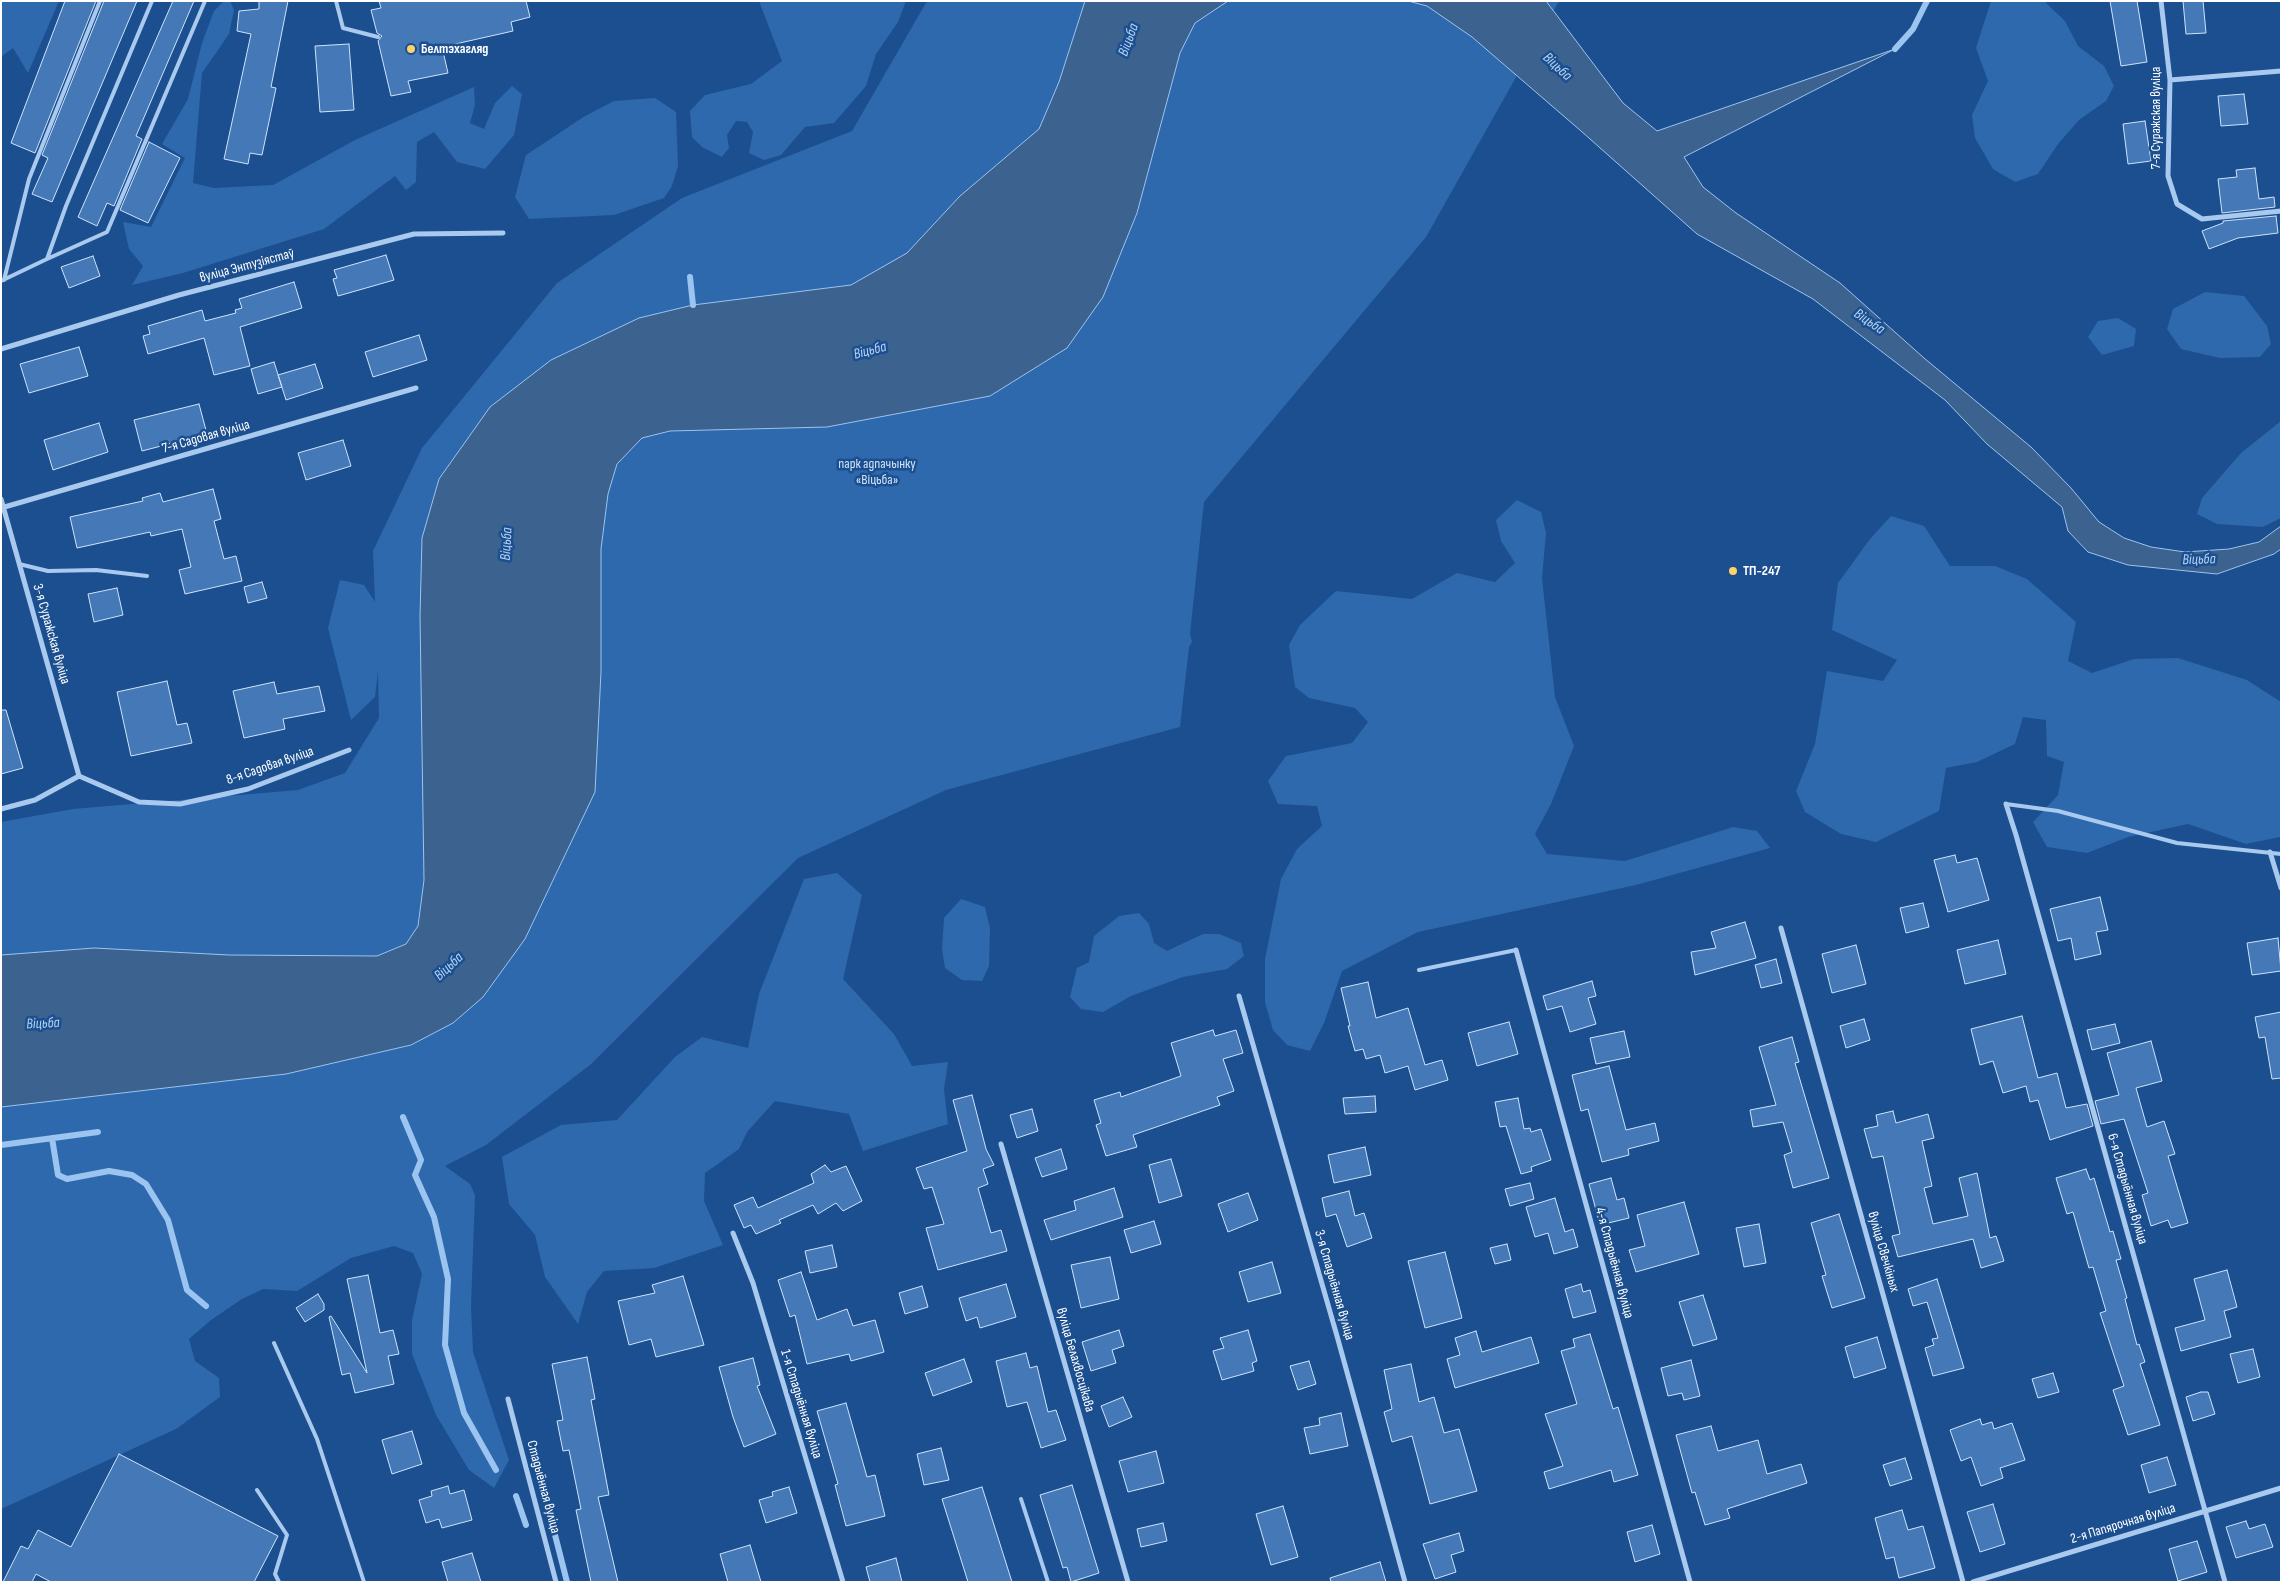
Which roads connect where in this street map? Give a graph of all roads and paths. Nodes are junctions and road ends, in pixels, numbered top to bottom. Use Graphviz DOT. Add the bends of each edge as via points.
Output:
graph roads {
  1 [pos="100,1"];
  2 [pos="152,1"];
  3 [pos="205,1"];
  4 [pos="336,1"];
  5 [pos="2161,1"];
  6 [pos="378,37"];
  7 [pos="2281,71"];
  8 [pos="2170,80"];
  9 [pos="2281,211"];
  10 [pos="503,233"];
  11 [pos="47,259"];
  12 [pos="3,280"];
  13 [pos="1,349"];
  14 [pos="416,388"];
  15 [pos="1,498"];
  16 [pos="3,508"];
  17 [pos="19,564"];
  18 [pos="147,576"];
  19 [pos="349,750"];
  20 [pos="79,776"];
  21 [pos="2006,804"];
  22 [pos="1,808"];
  23 [pos="2270,852"];
  24 [pos="2281,854"];
  25 [pos="2281,888"];
  26 [pos="1781,928"];
  27 [pos="1516,950"];
  28 [pos="1419,970"];
  29 [pos="1239,996"];
  30 [pos="1002,1144"];
  31 [pos="733,1233"];
  32 [pos="274,1343"];
  33 [pos="508,1399"];
  34 [pos="2281,1488"];
  35 [pos="257,1490"];
  36 [pos="1021,1499"];
  37 [pos="2205,1511"];
  38 [pos="275,1574"];
  39 [pos="272,1582"];
  40 [pos="279,1582"];
  41 [pos="364,1582"];
  42 [pos="556,1582"];
  43 [pos="843,1582"];
  44 [pos="1048,1582"];
  45 [pos="1128,1582"];
  46 [pos="1405,1582"];
  47 [pos="1690,1582"];
  48 [pos="1963,1582"];
  49 [pos="1973,1582"];
  50 [pos="2225,1582"];
  1 -- 12 [label="lane" via="29,179"];
  2 -- 11 [label="lane"];
  3 -- 11 [label="lane" via="107,232"];
  4 -- 6 [label="lane" via="343,28"];
  5 -- 8 [label="street, 7-я Суражская вуліца"];
  7 -- 8 [label="street"];
  8 -- 9 [label="street, 7-я Суражская вуліца" via="2168,176 2177,204 2202,219"];
  10 -- 13 [label="street, вуліца Энтузіястаў" via="414,234 179,295"];
  11 -- 12 [label="lane"];
  14 -- 16 [label="street, 7-я Садовая вуліца"];
  15 -- 16 [label="street, 3-я Суражская вуліца"];
  16 -- 17 [label="street, 3-я Суражская вуліца"];
  17 -- 18 [label="lane" via="48,571 96,570"];
  17 -- 20 [label="street, 3-я Суражская вуліца"];
  19 -- 20 [label="street, 8-я Садовая вуліца" via="248,789 180,804 138,802"];
  20 -- 22 [label="street" via="35,800"];
  21 -- 23 [label="lane" via="2058,811 2177,843"];
  21 -- 37 [label="street, 6-я Стадыённая вуліца"];
  23 -- 24 [label="lane"];
  23 -- 25 [label="street"];
  26 -- 48 [label="street, вуліца Свечкіных"];
  27 -- 28 [label="lane"];
  27 -- 47 [label="street, 4-я Стадыённая вуліца"];
  29 -- 46 [label="street, 3-я Стадыённая вуліца"];
  30 -- 45 [label="street, вуліца Белахвосцікава"];
  31 -- 43 [label="street, 1-я Стадыённая вуліца" via="753,1283"];
  32 -- 41 [label="lane" via="317,1439"];
  33 -- 42 [label="street, Стадыённая вуліца"];
  34 -- 37 [label="street, 2-я Папярочная вуліца"];
  35 -- 38 [label="lane" via="288,1535"];
  36 -- 44 [label="lane"];
  37 -- 49 [label="street, 2-я Папярочная вуліца"];
  37 -- 50 [label="street, 6-я Стадыённая вуліца"];
  38 -- 39 [label="lane"];
  38 -- 40 [label="lane"];
}
